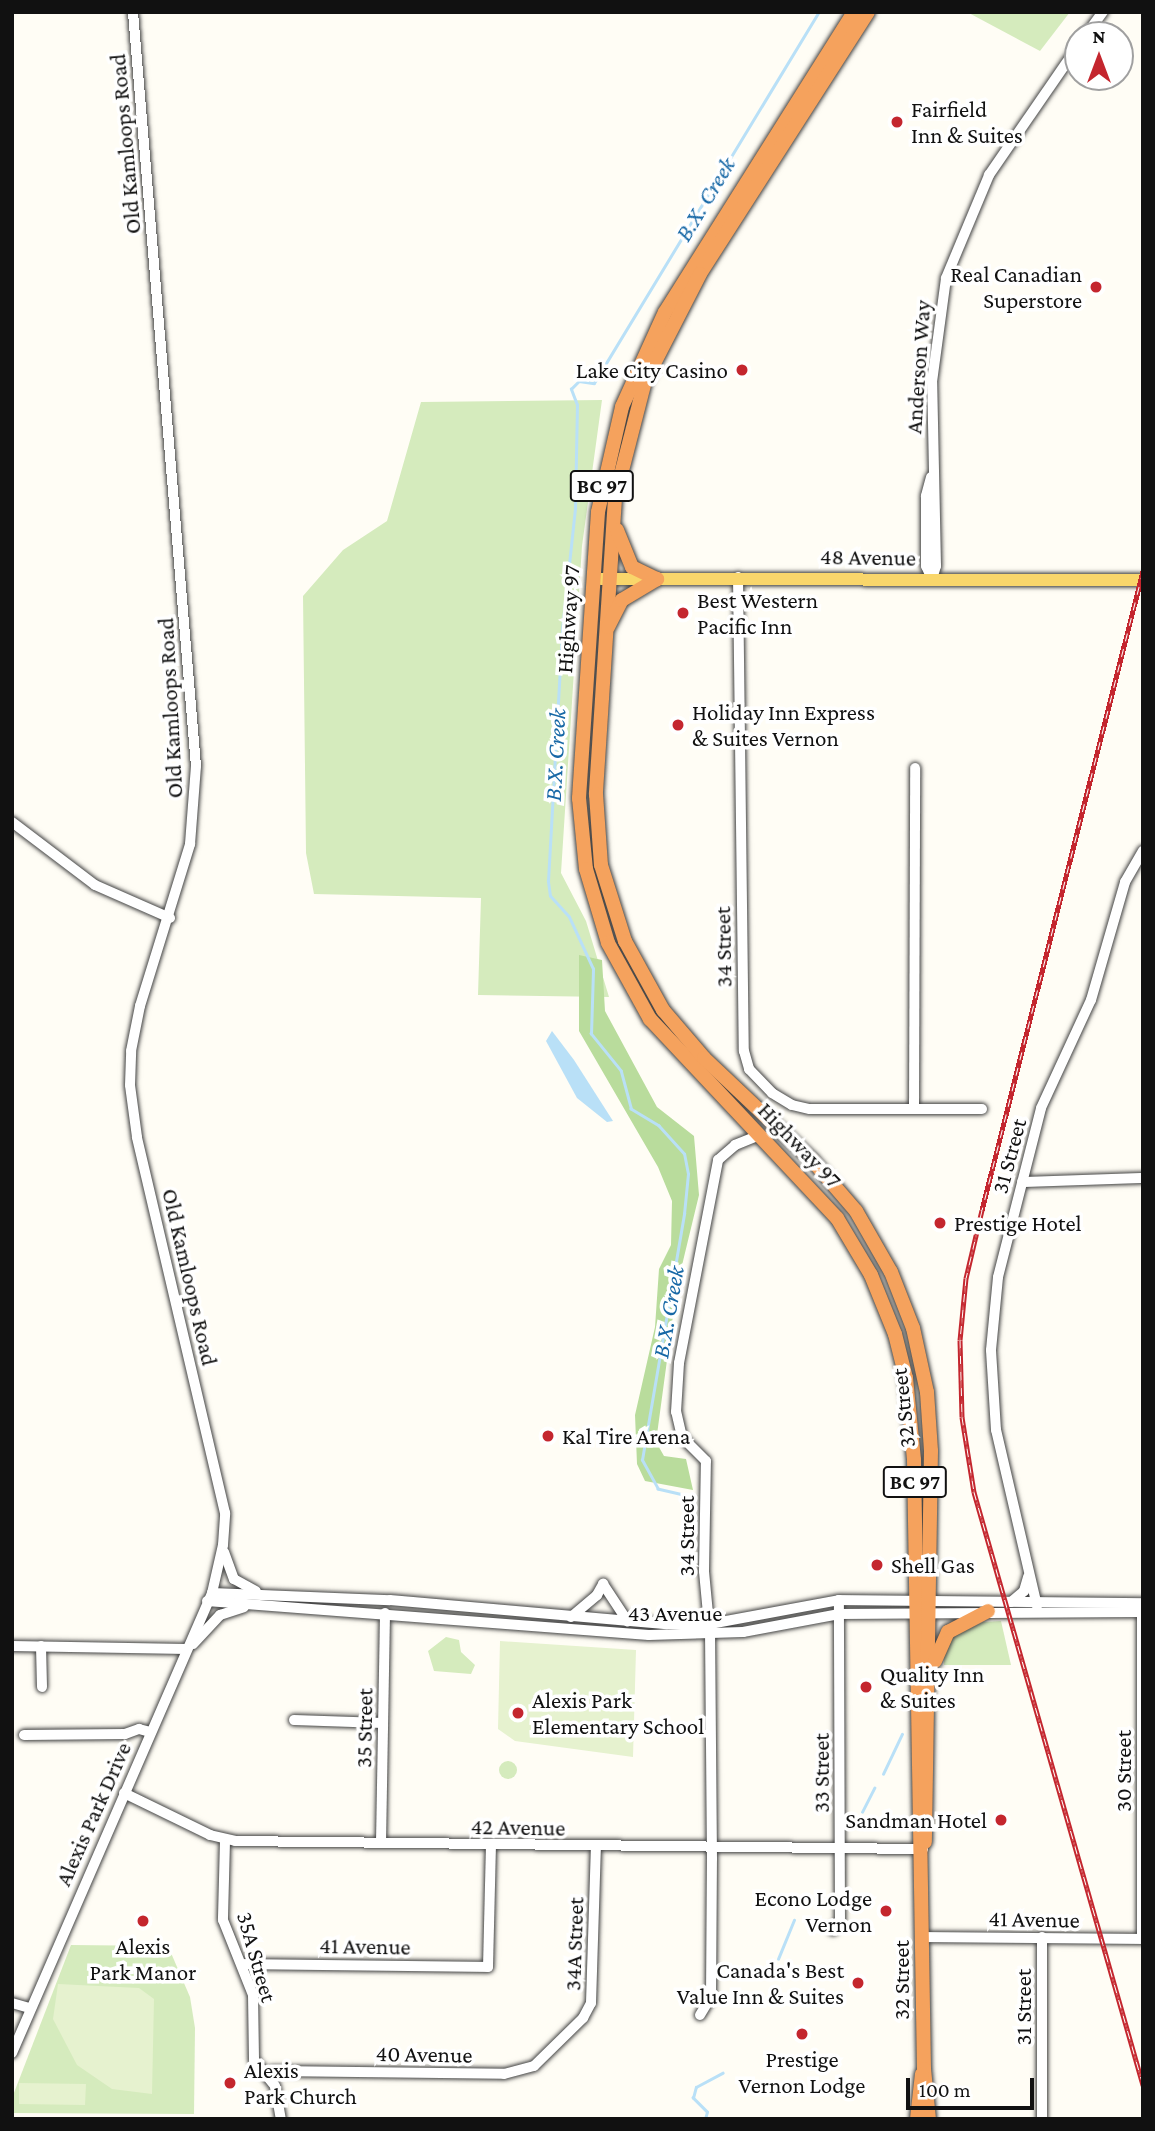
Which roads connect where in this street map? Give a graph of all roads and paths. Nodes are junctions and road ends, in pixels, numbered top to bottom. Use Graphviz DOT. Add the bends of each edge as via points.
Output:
graph roads {
  1 [pos="133,12"];
  2 [pos="854,12"];
  3 [pos="868,12"];
  4 [pos="1064,66"];
  5 [pos="774,147"];
  6 [pos="614,510"];
  7 [pos="738,577"];
  8 [pos="600,579"];
  9 [pos="657,579"];
  10 [pos="932,579"];
  11 [pos="1143,580"];
  12 [pos="604,641"];
  13 [pos="915,768"];
  14 [pos="12,822"];
  15 [pos="1143,851"];
  16 [pos="170,918"];
  17 [pos="914,1109"];
  18 [pos="982,1109"];
  19 [pos="760,1135"];
  20 [pos="812,1160"];
  21 [pos="1143,1178"];
  22 [pos="1022,1181"];
  23 [pos="837,1218"];
  24 [pos="913,1328"];
  25 [pos="895,1334"];
  26 [pos="223,1545"];
  27 [pos="1028,1573"];
  28 [pos="261,1593"];
  29 [pos="209,1597"];
  30 [pos="839,1600"];
  31 [pos="1011,1602"];
  32 [pos="1142,1603"];
  33 [pos="250,1605"];
  34 [pos="923,1606"];
  35 [pos="1037,1606"];
  36 [pos="988,1611"];
  37 [pos="1142,1612"];
  38 [pos="385,1614"];
  39 [pos="839,1614"];
  40 [pos="571,1617"];
  41 [pos="628,1622"];
  42 [pos="710,1630"];
  43 [pos="12,1646"];
  44 [pos="41,1646"];
  45 [pos="185,1654"];
  46 [pos="929,1683"];
  47 [pos="42,1687"];
  48 [pos="294,1720"];
  49 [pos="383,1723"];
  50 [pos="150,1732"];
  51 [pos="24,1735"];
  52 [pos="124,1793"];
  53 [pos="225,1840"];
  54 [pos="381,1843"];
  55 [pos="491,1845"];
  56 [pos="596,1848"];
  57 [pos="713,1849"];
  58 [pos="841,1849"];
  59 [pos="923,1849"];
  60 [pos="832,1930"];
  61 [pos="924,1937"];
  62 [pos="1042,1937"];
  63 [pos="1142,1939"];
  64 [pos="242,1964"];
  65 [pos="12,2003"];
  66 [pos="29,2008"];
  67 [pos="700,2015"];
  68 [pos="567,2034"];
  69 [pos="12,2053"];
  70 [pos="924,2069"];
  71 [pos="267,2075"];
  72 [pos="281,2119"];
  73 [pos="917,2119"];
  74 [pos="929,2119"];
  75 [pos="1042,2119"];
  1 -- 16 [label="street, Old Kamloops Road" via="196,766 190,844"];
  2 -- 5 [label="highway, BC 97"];
  3 -- 5 [label="highway, BC 97"];
  4 -- 10 [label="street, Anderson Way" via="989,175 950,266 935,346 932,476 936,566"];
  5 -- 6 [label="highway, Highway 97 / BC 97" via="645,381"];
  5 -- 8 [label="highway, Highway 97 / BC 97" via="665,312 626,397 604,470"];
  6 -- 8 [label="highway, Highway 97 / BC 97"];
  6 -- 9 [label="highway" via="624,556 632,566"];
  7 -- 9 [label="main road, 48 Avenue"];
  7 -- 10 [label="main road, 48 Avenue"];
  7 -- 17 [label="street, 34 Street" via="741,928 744,1051 749,1069 772,1093 792,1105"];
  8 -- 9 [label="main road, 48 Avenue"];
  8 -- 12 [label="highway, Highway 97 / BC 97"];
  8 -- 19 [label="highway, Highway 97 / BC 97" via="579,798 586,869 608,943 650,1020"];
  9 -- 12 [label="highway" via="621,600"];
  10 -- 11 [label="main road, 48 Avenue"];
  12 -- 20 [label="highway, Highway 97 / BC 97" via="596,794 601,865 625,941 663,1010 704,1058"];
  13 -- 17 [label="street"];
  14 -- 16 [label="street" via="95,885"];
  15 -- 22 [label="street, 31 Street" via="1125,882 1091,1000 1041,1108"];
  16 -- 26 [label="street, Old Kamloops Road" via="140,1006 130,1085 137,1137 225,1514"];
  17 -- 18 [label="street, 34 Street"];
  19 -- 23 [label="highway, Highway 97 / BC 97"];
  19 -- 42 [label="street, 34 Street" via="718,1160 679,1363 676,1412 682,1437 706,1461 704,1571"];
  20 -- 24 [label="highway, 32 Street / BC 97" via="873,1239"];
  21 -- 22 [label="street"];
  22 -- 27 [label="street, 31 Street" via="998,1277 991,1350 996,1430"];
  23 -- 25 [label="highway, 32 Street / BC 97" via="871,1275"];
  24 -- 25 [label="street"];
  24 -- 34 [label="highway, 32 Street / BC 97" via="930,1422"];
  25 -- 34 [label="highway, 32 Street / BC 97" via="911,1415"];
  26 -- 28 [label="street" via="229,1572 245,1588"];
  26 -- 29 [label="street, Old Kamloops Road"];
  27 -- 31 [label="street" via="1024,1591"];
  27 -- 35 [label="street, 31 Street"];
  28 -- 29 [label="street, 43 Avenue"];
  28 -- 40 [label="street, 43 Avenue"];
  29 -- 33 [label="street, 43 Avenue"];
  29 -- 45 [label="street, Alexis Park Drive"];
  30 -- 34 [label="street, 43 Avenue"];
  30 -- 39 [label="street, 33 Street"];
  30 -- 42 [label="street, 43 Avenue"];
  31 -- 34 [label="street, 43 Avenue"];
  31 -- 35 [label="street, 43 Avenue"];
  32 -- 35 [label="street, 43 Avenue"];
  32 -- 37 [label="street, 30 Street"];
  33 -- 38 [label="street, 43 Avenue"];
  33 -- 45 [label="street" via="220,1615"];
  34 -- 36 [label="street, 43 Avenue"];
  34 -- 39 [label="street, 43 Avenue"];
  34 -- 46 [label="highway, 32 Street / BC 97"];
  34 -- 59 [label="highway, 32 Street / BC 97" via="918,1822"];
  35 -- 36 [label="street, 43 Avenue"];
  35 -- 37 [label="street, 43 Avenue"];
  36 -- 46 [label="highway" via="959,1623 942,1639"];
  37 -- 63 [label="street, 30 Street"];
  38 -- 42 [label="street, 43 Avenue" via="649,1635"];
  38 -- 49 [label="street, 35 Street"];
  39 -- 42 [label="street, 43 Avenue"];
  39 -- 58 [label="street, 33 Street"];
  40 -- 41 [label="street, 43 Avenue"];
  40 -- 41 [label="street" via="603,1584"];
  41 -- 42 [label="street, 43 Avenue"];
  42 -- 57 [label="street, 34 Street"];
  43 -- 44 [label="street"];
  44 -- 45 [label="street"];
  44 -- 47 [label="street"];
  45 -- 50 [label="street, Alexis Park Drive"];
  46 -- 59 [label="highway, 32 Street / BC 97" via="928,1822"];
  48 -- 49 [label="street"];
  49 -- 54 [label="street, 35 Street"];
  50 -- 51 [label="street"];
  50 -- 52 [label="street, Alexis Park Drive"];
  52 -- 53 [label="street, 42 Avenue"];
  52 -- 66 [label="street, Alexis Park Drive"];
  53 -- 54 [label="street, 42 Avenue"];
  53 -- 64 [label="street, 35A Street" via="223,1920"];
  54 -- 55 [label="street, 42 Avenue"];
  55 -- 56 [label="street, 42 Avenue"];
  55 -- 64 [label="street, 41 Avenue" via="488,1967"];
  56 -- 57 [label="street, 42 Avenue"];
  56 -- 68 [label="street, 34A Street" via="591,2003"];
  57 -- 58 [label="street, 42 Avenue"];
  57 -- 67 [label="street, 34 Street" via="711,1997"];
  58 -- 59 [label="street, 42 Avenue"];
  58 -- 60 [label="street, 33 Street" via="840,1921"];
  59 -- 61 [label="highway, 32 Street / BC 97"];
  61 -- 62 [label="street, 41 Avenue"];
  61 -- 70 [label="highway, 32 Street / BC 97"];
  62 -- 63 [label="street, 41 Avenue"];
  62 -- 75 [label="street, 31 Street"];
  64 -- 71 [label="street, 35A Street" via="254,2005 254,2060"];
  65 -- 66 [label="street"];
  66 -- 69 [label="street, Alexis Park Drive"];
  68 -- 71 [label="street, 40 Avenue" via="534,2066 520,2073 273,2071"];
  70 -- 73 [label="highway, 32 Street / BC 97"];
  70 -- 74 [label="highway, 32 Street / BC 97"];
  71 -- 72 [label="street, 35A Street" via="281,2103"];
}
